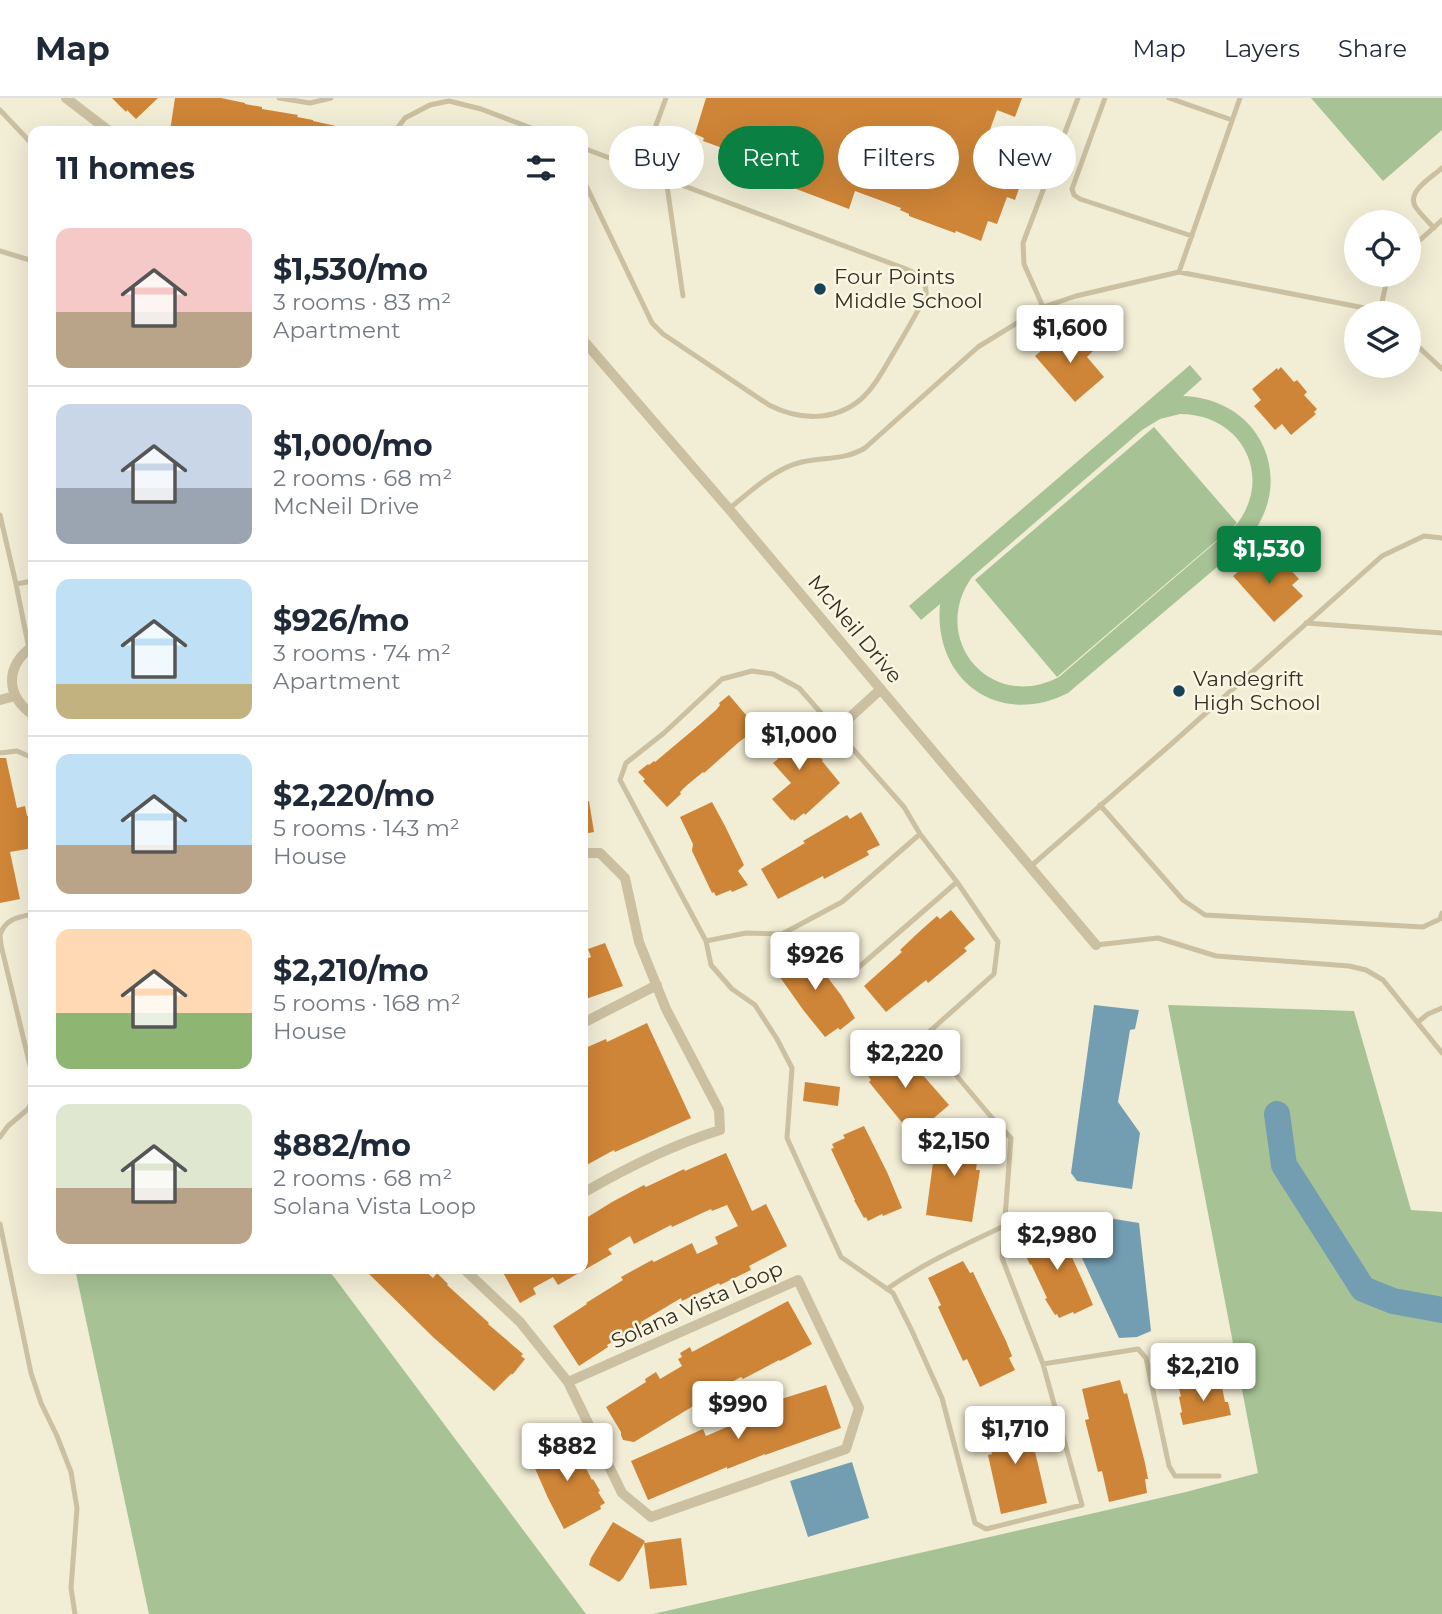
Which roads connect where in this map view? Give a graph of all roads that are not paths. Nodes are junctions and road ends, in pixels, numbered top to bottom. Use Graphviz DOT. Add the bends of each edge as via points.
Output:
graph roads {
  1 [pos="65,98"];
  2 [pos="279,98"];
  3 [pos="331,98"];
  4 [pos="666,98"];
  5 [pos="1078,98"];
  6 [pos="1105,98"];
  7 [pos="1169,98"];
  8 [pos="1240,98"];
  9 [pos="0,110"];
  10 [pos="1232,120"];
  11 [pos="102,126"];
  12 [pos="399,126"];
  13 [pos="526,126"];
  14 [pos="656,126"];
  15 [pos="28,140"];
  16 [pos="588,150"];
  17 [pos="609,158"];
  18 [pos="1442,168"];
  19 [pos="588,189"];
  20 [pos="667,189"];
  21 [pos="692,189"];
  22 [pos="1442,220"];
  23 [pos="1434,228"];
  24 [pos="1192,236"];
  25 [pos="1421,239"];
  26 [pos="0,251"];
  27 [pos="28,259"];
  28 [pos="1179,272"];
  29 [pos="683,296"];
  30 [pos="1344,305"];
  31 [pos="1043,307"];
  32 [pos="588,346"];
  33 [pos="1421,349"];
  34 [pos="1442,369"];
  35 [pos="729,509"];
  36 [pos="0,515"];
  37 [pos="1442,538"];
  38 [pos="28,582"];
  39 [pos="16,584"];
  40 [pos="1306,623"];
  41 [pos="1442,632"];
  42 [pos="28,635"];
  43 [pos="28,650"];
  44 [pos="881,689"];
  45 [pos="15,695"];
  46 [pos="0,700"];
  47 [pos="28,712"];
  48 [pos="836,730"];
  49 [pos="0,753"];
  50 [pos="28,756"];
  51 [pos="1100,805"];
  52 [pos="920,834"];
  53 [pos="588,853"];
  54 [pos="1031,866"];
  55 [pos="957,882"];
  56 [pos="1442,913"];
  57 [pos="28,915"];
  58 [pos="0,935"];
  59 [pos="706,941"];
  60 [pos="1096,944"];
  61 [pos="859,967"];
  62 [pos="657,985"];
  63 [pos="1442,1007"];
  64 [pos="588,1020"];
  65 [pos="1418,1022"];
  66 [pos="1442,1053"];
  67 [pos="28,1057"];
  68 [pos="28,1110"];
  69 [pos="0,1137"];
  70 [pos="588,1191"];
  71 [pos="0,1224"];
  72 [pos="1004,1226"];
  73 [pos="469,1274"];
  74 [pos="887,1289"];
  75 [pos="1043,1364"];
  76 [pos="568,1382"];
  77 [pos="1219,1476"];
  78 [pos="75,1614"];
  1 -- 11 [label="street"];
  2 -- 3 [label="lane" via="310,103"];
  4 -- 14 [label="lane"];
  5 -- 31 [label="lane" via="1023,243 1024,264"];
  6 -- 24 [label="lane" via="1072,189 1074,195"];
  7 -- 10 [label="lane"];
  8 -- 10 [label="lane"];
  9 -- 15 [label="lane"];
  10 -- 24 [label="lane"];
  12 -- 13 [label="lane" via="430,105 449,101"];
  16 -- 17 [label="lane"];
  18 -- 23 [label="lane" via="1413,197"];
  19 -- 21 [label="lane" via="652,323 663,334 783,413 821,416 860,400 878,379 926,295 919,275"];
  20 -- 29 [label="lane"];
  22 -- 23 [label="lane"];
  23 -- 25 [label="lane"];
  24 -- 28 [label="lane"];
  26 -- 27 [label="lane"];
  28 -- 30 [label="lane"];
  28 -- 31 [label="lane"];
  31 -- 35 [label="lane" via="978,347 865,448 780,470"];
  32 -- 35 [label="street, McNeil Drive"];
  33 -- 34 [label="lane"];
  35 -- 44 [label="street, McNeil Drive"];
  36 -- 39 [label="lane"];
  37 -- 40 [label="lane" via="1424,536 1382,556"];
  38 -- 39 [label="lane"];
  39 -- 42 [label="lane"];
  40 -- 41 [label="lane"];
  40 -- 51 [label="lane"];
  43 -- 45 [label="street" via="14,666"];
  44 -- 48 [label="street"];
  44 -- 54 [label="street, McNeil Drive"];
  45 -- 46 [label="street"];
  45 -- 47 [label="street"];
  48 -- 52 [label="lane" via="904,807"];
  48 -- 59 [label="lane" via="799,688 773,674 752,671 722,679 626,763 620,780"];
  49 -- 50 [label="lane" via="17,751"];
  51 -- 54 [label="lane"];
  51 -- 56 [label="lane" via="1183,900 1205,915 1423,927 1440,919"];
  52 -- 55 [label="lane"];
  52 -- 59 [label="lane" via="842,902 782,933 746,933"];
  53 -- 62 [label="street" via="600,853 625,878 639,942"];
  54 -- 60 [label="street, McNeil Drive"];
  55 -- 61 [label="lane"];
  55 -- 72 [label="lane" via="998,943 994,975 930,1031 928,1042 1011,1138"];
  57 -- 58 [label="lane" via="8,922"];
  58 -- 67 [label="lane"];
  59 -- 74 [label="lane" via="711,965 732,989 755,1005 792,1068 787,1138 841,1257"];
  60 -- 65 [label="lane" via="1158,938 1216,956 1366,970 1383,980"];
  62 -- 64 [label="street"];
  62 -- 70 [label="street" via="719,1110 720,1130 689,1139"];
  63 -- 65 [label="lane"];
  65 -- 66 [label="lane"];
  68 -- 69 [label="lane"];
  71 -- 78 [label="lane" via="31,1373 71,1472 77,1508 71,1588"];
  72 -- 74 [label="lane" via="927,1263"];
  72 -- 75 [label="lane" via="1002,1258"];
  73 -- 76 [label="street, Solana Vista Loop" via="520,1322"];
  74 -- 75 [label="lane" via="893,1293 942,1398 975,1523 986,1529 1082,1505"];
  75 -- 77 [label="lane" via="1138,1349 1146,1358 1175,1476"];
  76 -- 76 [label="street, Solana Vista Loop" via="622,1493 651,1517 846,1448 859,1408 798,1280"];
}
